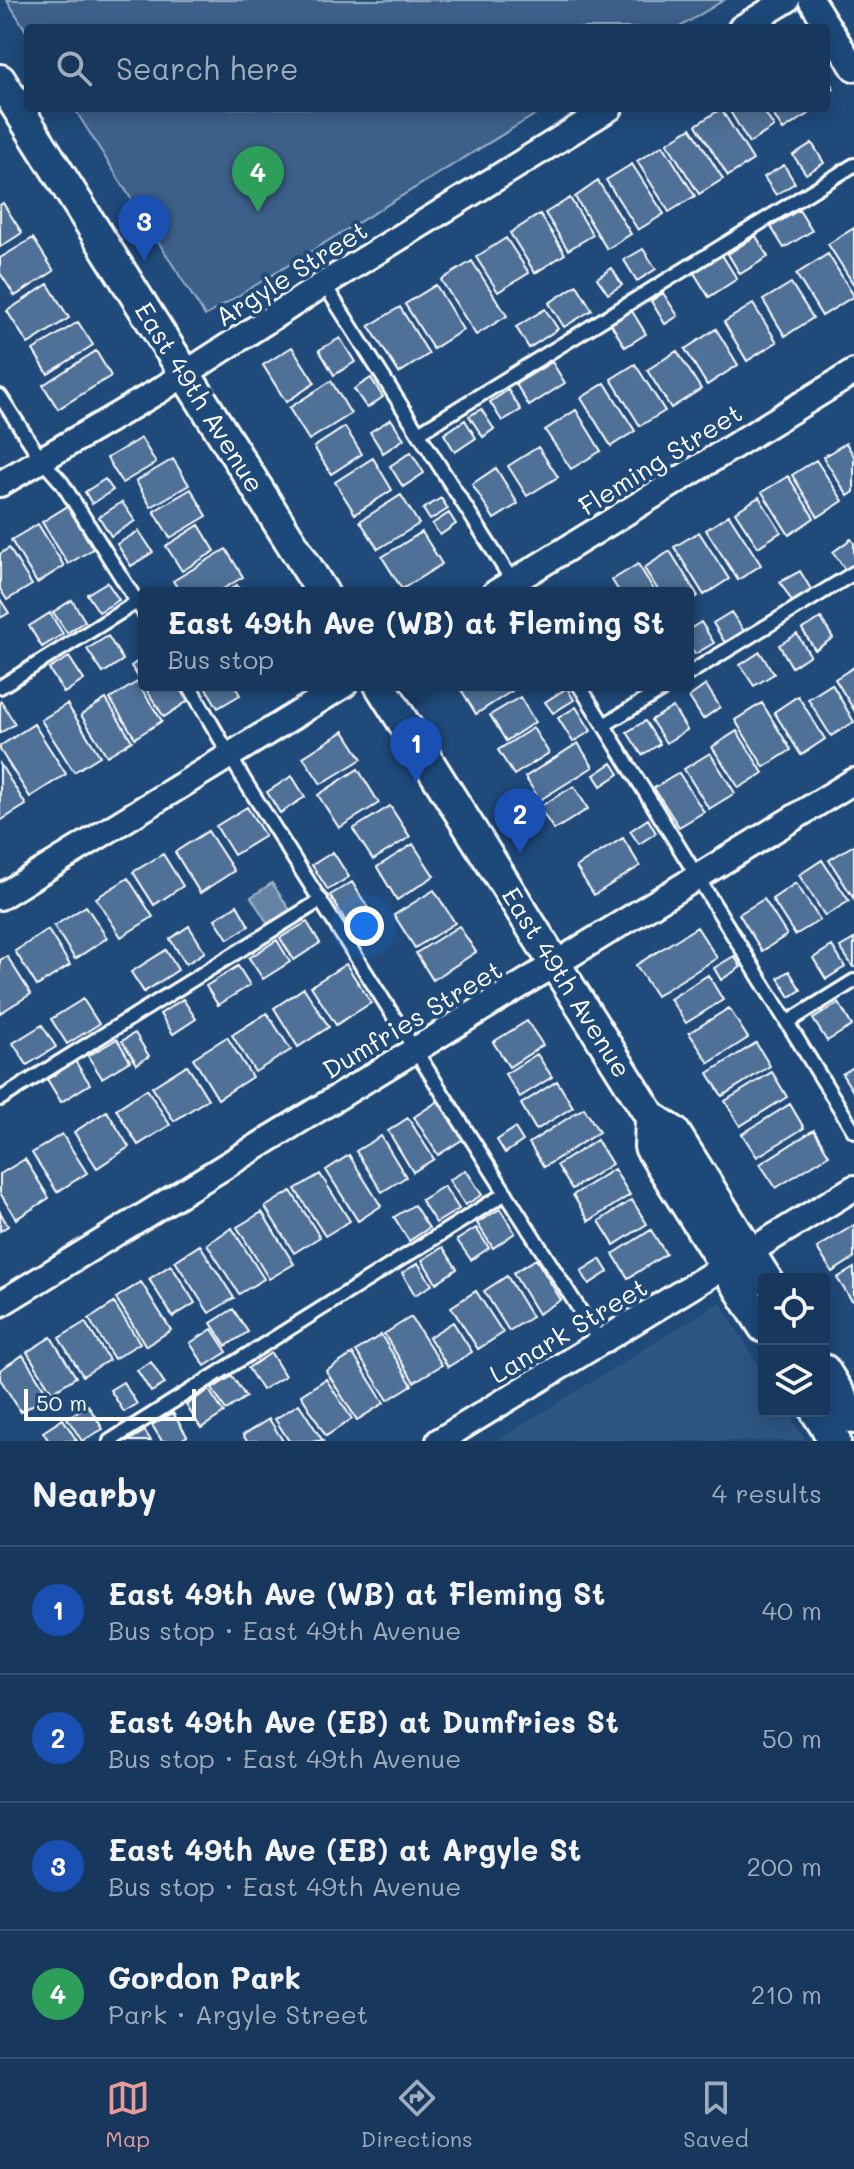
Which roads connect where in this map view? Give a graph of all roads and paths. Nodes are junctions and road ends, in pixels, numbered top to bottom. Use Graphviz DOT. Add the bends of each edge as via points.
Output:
graph roads {
  1 [pos="787,0"];
  2 [pos="811,0"];
  3 [pos="748,24"];
  4 [pos="826,24"];
  5 [pos="830,30"];
  6 [pos="854,68"];
  7 [pos="0,80"];
  8 [pos="604,112"];
  9 [pos="854,165"];
  10 [pos="324,284"];
  11 [pos="854,372"];
  12 [pos="185,373"];
  13 [pos="0,396"];
  14 [pos="420,432"];
  15 [pos="41,459"];
  16 [pos="0,484"];
  17 [pos="854,573"];
  18 [pos="319,587"];
  19 [pos="508,587"];
  20 [pos="512,587"];
  21 [pos="138,604"];
  22 [pos="138,608"];
  23 [pos="694,670"];
  24 [pos="0,687"];
  25 [pos="193,691"];
  26 [pos="334,691"];
  27 [pos="384,691"];
  28 [pos="583,691"];
  29 [pos="660,691"];
  30 [pos="604,725"];
  31 [pos="231,755"];
  32 [pos="854,781"];
  33 [pos="698,878"];
  34 [pos="0,897"];
  35 [pos="321,900"];
  36 [pos="556,964"];
  37 [pos="854,981"];
  38 [pos="788,1022"];
  39 [pos="415,1049"];
  40 [pos="0,1099"];
  41 [pos="854,1131"];
  42 [pos="854,1188"];
  43 [pos="506,1193"];
  44 [pos="737,1259"];
  45 [pos="758,1273"];
  46 [pos="0,1304"];
  47 [pos="758,1312"];
  48 [pos="600,1342"];
  49 [pos="830,1380"];
  50 [pos="820,1417"];
  51 [pos="854,1418"];
  52 [pos="110,1441"];
  53 [pos="439,1441"];
  54 [pos="835,1441"];
  1 -- 3 [label="street"];
  2 -- 4 [label="street"];
  5 -- 6 [label="street"];
  7 -- 12 [label="street, East 49th Avenue"];
  8 -- 10 [label="street, Argyle Street"];
  9 -- 14 [label="lane"];
  10 -- 12 [label="street, Argyle Street"];
  10 -- 14 [label="lane"];
  11 -- 20 [label="street, Fleming Street"];
  12 -- 15 [label="street, Argyle Street"];
  12 -- 18 [label="street, East 49th Avenue"];
  13 -- 15 [label="lane"];
  14 -- 19 [label="lane"];
  15 -- 16 [label="street, Argyle Street"];
  15 -- 21 [label="lane" via="62,483"];
  17 -- 23 [label="lane"];
  22 -- 24 [label="lane"];
  25 -- 31 [label="lane"];
  26 -- 31 [label="street"];
  27 -- 36 [label="street, East 49th Avenue"];
  28 -- 30 [label="lane"];
  29 -- 30 [label="lane"];
  30 -- 33 [label="lane"];
  31 -- 34 [label="street"];
  31 -- 35 [label="lane"];
  32 -- 33 [label="street, Dumfries Street"];
  33 -- 36 [label="street, Dumfries Street"];
  33 -- 38 [label="lane"];
  35 -- 39 [label="lane"];
  35 -- 40 [label="lane"];
  36 -- 39 [label="street, Dumfries Street"];
  36 -- 44 [label="street, East 49th Avenue" via="651,1117 650,1147"];
  37 -- 38 [label="lane"];
  38 -- 41 [label="lane"];
  39 -- 43 [label="lane"];
  39 -- 46 [label="street, Dumfries Street"];
  42 -- 44 [label="street, Lanark Street"];
  43 -- 48 [label="lane"];
  43 -- 52 [label="lane"];
  44 -- 45 [label="street, East 49th Avenue"];
  44 -- 47 [label="street, East 49th Avenue"];
  44 -- 48 [label="street, Lanark Street"];
  48 -- 53 [label="street, Lanark Street"];
  49 -- 51 [label="street"];
  50 -- 54 [label="street"];
}
